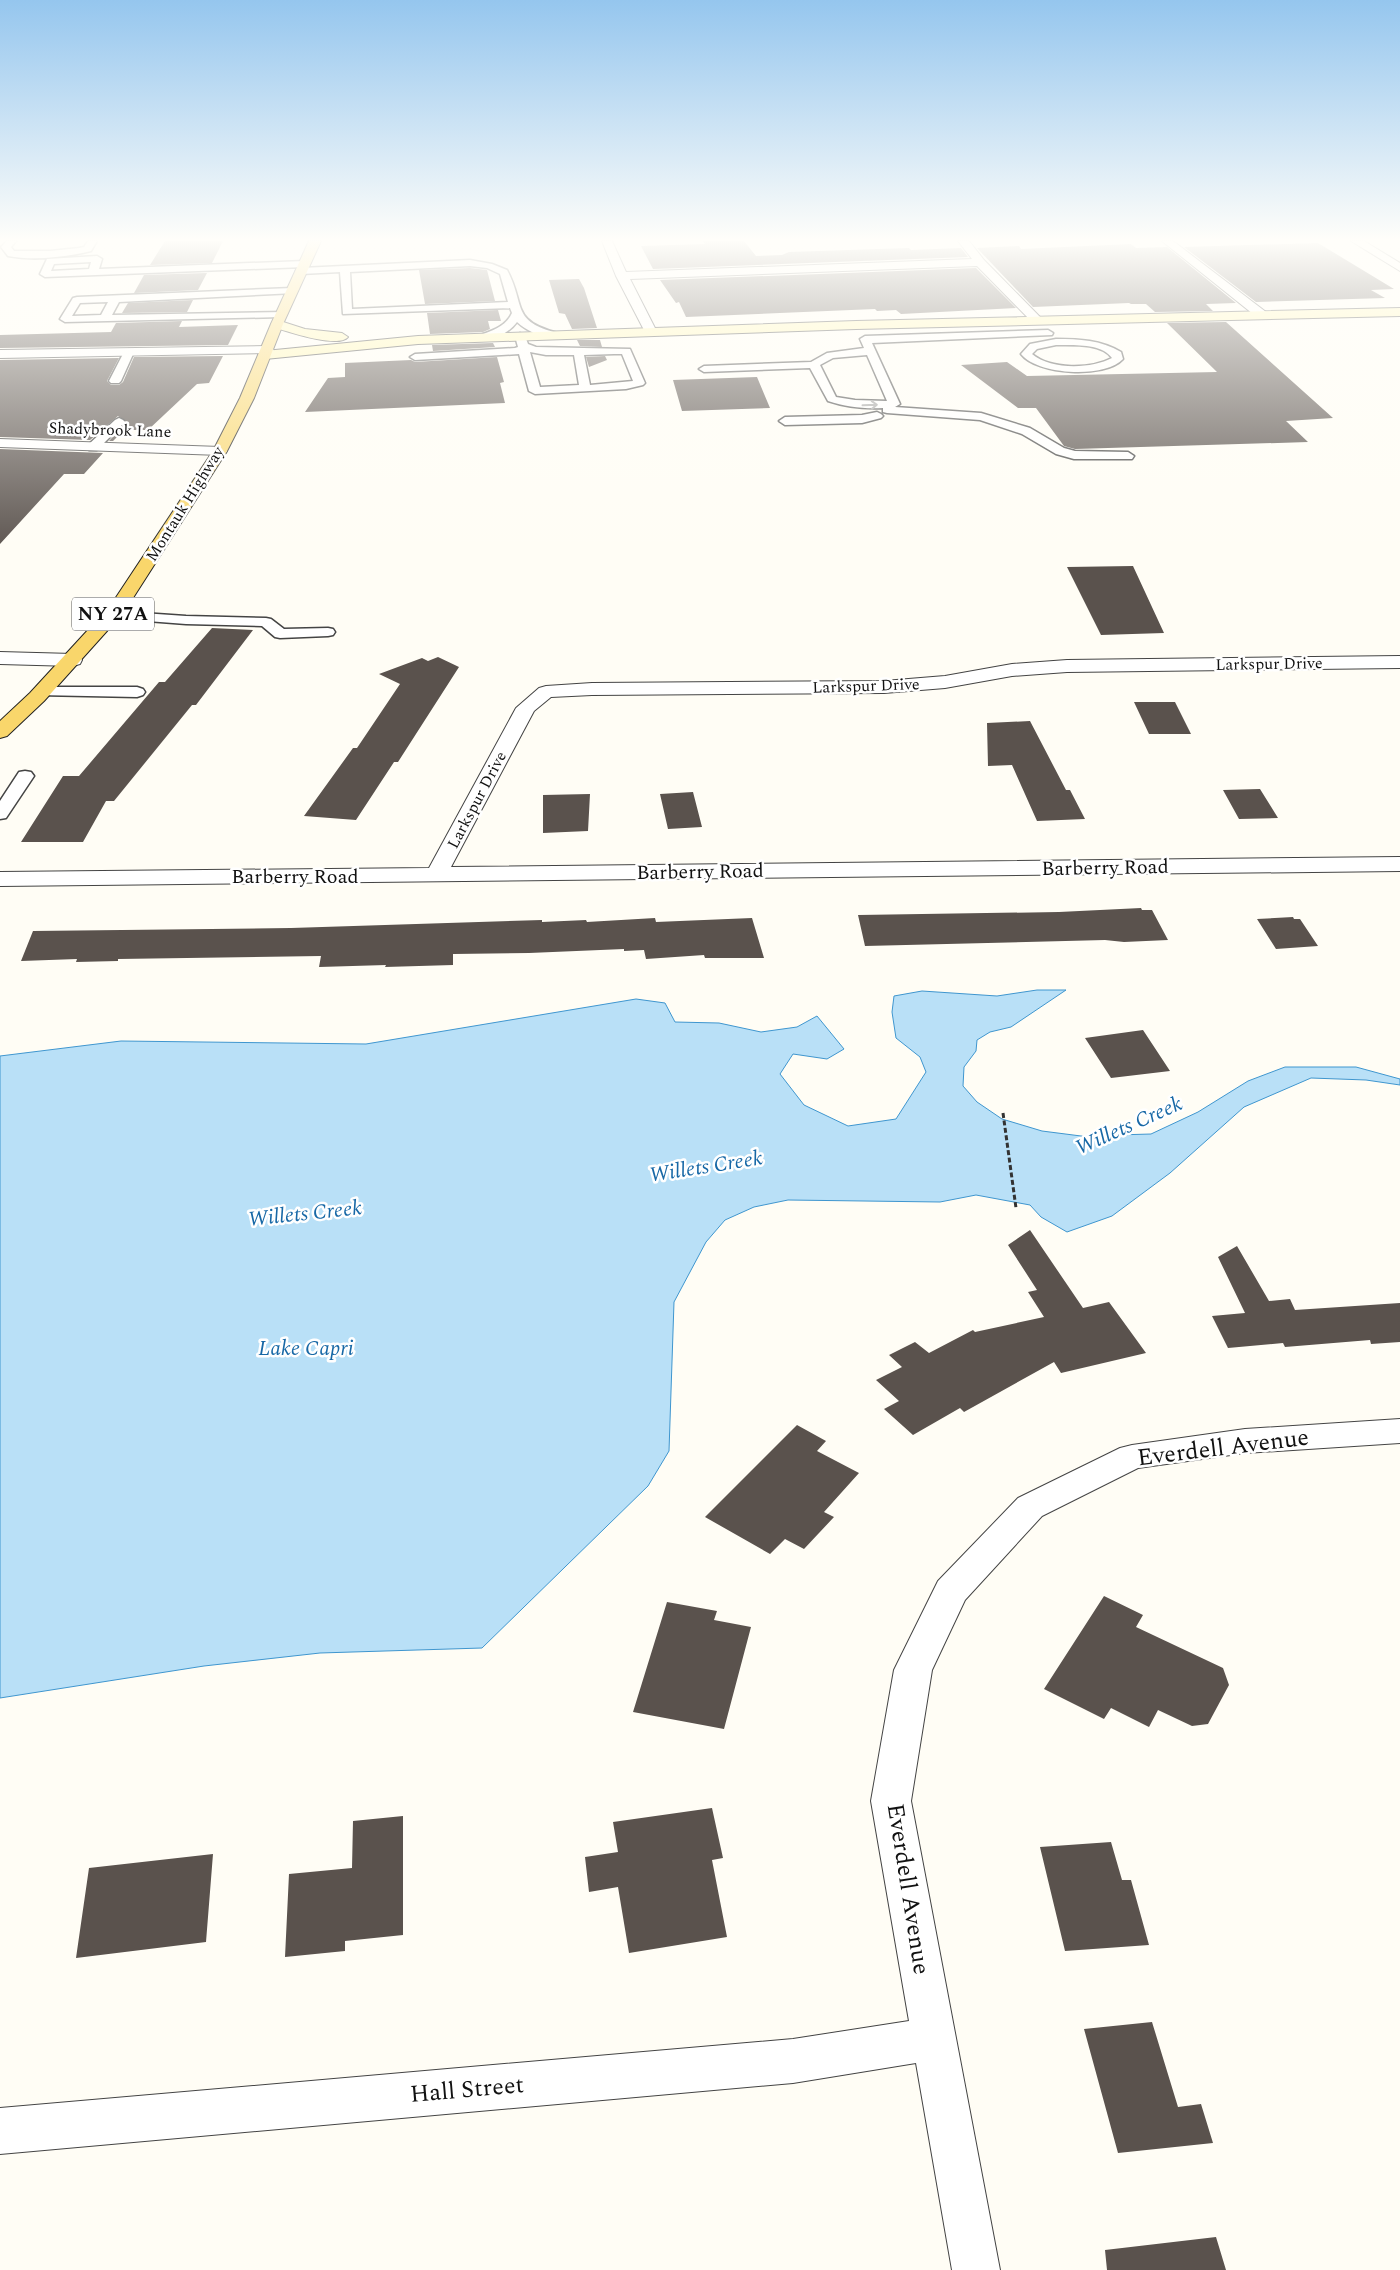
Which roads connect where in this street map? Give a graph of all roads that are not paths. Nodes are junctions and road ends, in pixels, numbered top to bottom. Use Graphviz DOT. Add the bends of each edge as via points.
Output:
graph roads {
  1 [pos="277,347"];
  2 [pos="332,347"];
  3 [pos="356,347"];
  4 [pos="520,347"];
  5 [pos="523,347"];
  6 [pos="531,347"];
  7 [pos="868,347"];
  8 [pos="1033,347"];
  9 [pos="1103,347"];
  10 [pos="267,349"];
  11 [pos="328,350"];
  12 [pos="578,350"];
  13 [pos="870,351"];
  14 [pos="129,352"];
  15 [pos="0,354"];
  16 [pos="415,357"];
  17 [pos="814,365"];
  18 [pos="704,369"];
  19 [pos="115,381"];
  20 [pos="585,389"];
  21 [pos="891,407"];
  22 [pos="784,420"];
  23 [pos="119,422"];
  24 [pos="0,443"];
  25 [pos="93,447"];
  26 [pos="220,451"];
  27 [pos="1128,456"];
  28 [pos="113,615"];
  29 [pos="328,632"];
  30 [pos="0,658"];
  31 [pos="74,660"];
  32 [pos="1400,662"];
  33 [pos="43,692"];
  34 [pos="137,692"];
  35 [pos="0,732"];
  36 [pos="24,776"];
  37 [pos="0,814"];
  38 [pos="1400,864"];
  39 [pos="436,875"];
  40 [pos="0,879"];
  41 [pos="1400,1431"];
  42 [pos="933,2039"];
  43 [pos="0,2131"];
  44 [pos="976,2270"];
  1 -- 10 [label="main road"];
  2 -- 11 [label="main road"];
  3 -- 11 [label="main road"];
  4 -- 16 [label="lane" via="518,351 504,353"];
  5 -- 20 [label="lane" via="535,391"];
  6 -- 12 [label="lane" via="540,352"];
  7 -- 13 [label="lane"];
  8 -- 9 [label="lane" via="1026,354 1029,358 1047,365 1075,368 1103,366 1118,359 1117,354"];
  10 -- 11 [label="main road"];
  10 -- 14 [label="street"];
  10 -- 26 [label="main road, Montauk Highway / NY 27A"];
  12 -- 20 [label="lane"];
  12 -- 20 [label="lane" via="626,351 639,383"];
  13 -- 17 [label="lane" via="828,356"];
  13 -- 21 [label="lane"];
  14 -- 15 [label="street"];
  14 -- 19 [label="lane"];
  17 -- 18 [label="lane"];
  17 -- 21 [label="lane, one-way" via="832,399 846,404"];
  21 -- 22 [label="lane" via="882,415 862,419"];
  21 -- 27 [label="lane" via="981,418 1026,431 1060,451 1074,455"];
  23 -- 25 [label="lane"];
  24 -- 25 [label="street, Shadybrook Lane"];
  25 -- 26 [label="street, Shadybrook Lane"];
  26 -- 28 [label="main road, Montauk Highway / NY 27A"];
  28 -- 29 [label="lane" via="266,622 280,634"];
  28 -- 31 [label="main road, Montauk Highway / NY 27A"];
  30 -- 31 [label="street"];
  31 -- 33 [label="main road, Montauk Highway / NY 27A"];
  32 -- 39 [label="street, Larkspur Drive" via="1067,666 884,687 546,692 526,708"];
  33 -- 34 [label="lane"];
  33 -- 35 [label="main road, Montauk Highway / NY 27A"];
  36 -- 37 [label="lane"];
  38 -- 39 [label="street, Barberry Road"];
  39 -- 40 [label="street, Barberry Road"];
  41 -- 42 [label="street, Everdell Avenue" via="1245,1441 1132,1457 1030,1507 951,1592 913,1670 891,1801"];
  42 -- 43 [label="street, Hall Street" via="793,2061"];
  42 -- 44 [label="street, Everdell Avenue"];
}
